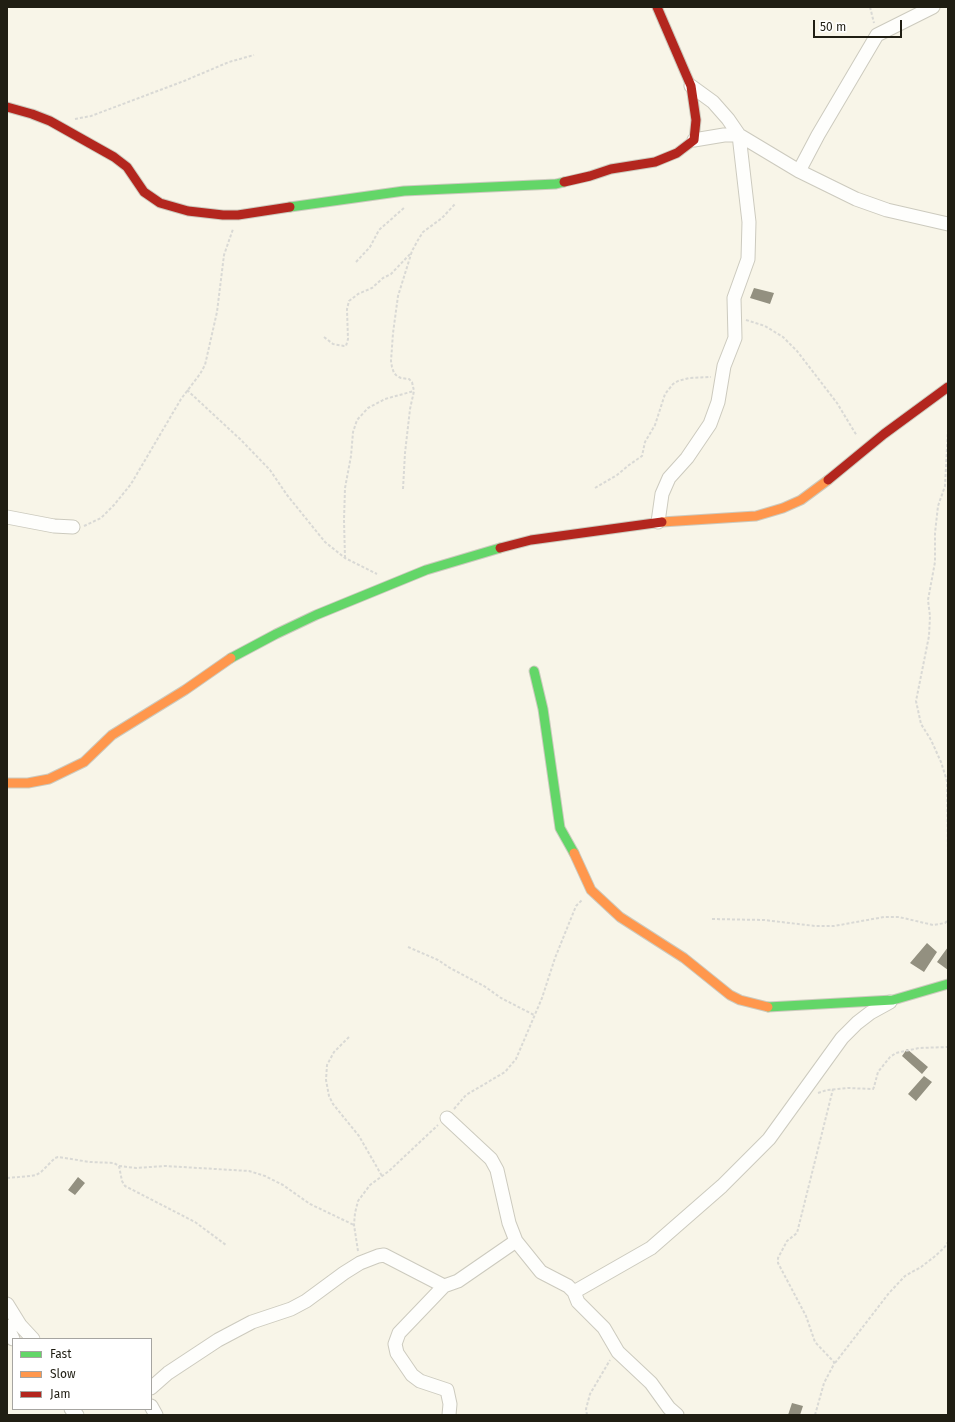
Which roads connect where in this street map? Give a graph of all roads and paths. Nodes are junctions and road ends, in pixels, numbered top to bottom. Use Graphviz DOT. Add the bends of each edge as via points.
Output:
graph roads {
  1 [pos="657,7"];
  2 [pos="870,7"];
  3 [pos="934,7"];
  4 [pos="877,35"];
  5 [pos="254,55"];
  6 [pos="691,86"];
  7 [pos="7,108"];
  8 [pos="60,126"];
  9 [pos="739,134"];
  10 [pos="694,140"];
  11 [pos="800,171"];
  12 [pos="409,202"];
  13 [pos="458,202"];
  14 [pos="238,215"];
  15 [pos="948,224"];
  16 [pos="412,251"];
  17 [pos="356,262"];
  18 [pos="734,318"];
  19 [pos="324,337"];
  20 [pos="722,377"];
  21 [pos="948,388"];
  22 [pos="187,390"];
  23 [pos="414,391"];
  24 [pos="948,430"];
  25 [pos="865,449"];
  26 [pos="595,488"];
  27 [pos="403,489"];
  28 [pos="7,516"];
  29 [pos="658,522"];
  30 [pos="73,527"];
  31 [pos="345,558"];
  32 [pos="377,574"];
  33 [pos="534,671"];
  34 [pos="7,783"];
  35 [pos="948,855"];
  36 [pos="591,890"];
  37 [pos="712,918"];
  38 [pos="948,920"];
  39 [pos="408,947"];
  40 [pos="948,984"];
  41 [pos="893,1000"];
  42 [pos="534,1015"];
  43 [pos="349,1037"];
  44 [pos="948,1047"];
  45 [pos="833,1089"];
  46 [pos="815,1094"];
  47 [pos="447,1118"];
  48 [pos="119,1166"];
  49 [pos="382,1176"];
  50 [pos="7,1178"];
  51 [pos="354,1225"];
  52 [pos="516,1241"];
  53 [pos="948,1242"];
  54 [pos="226,1245"];
  55 [pos="360,1263"];
  56 [pos="444,1286"];
  57 [pos="574,1292"];
  58 [pos="7,1304"];
  59 [pos="7,1326"];
  60 [pos="13,1338"];
  61 [pos="32,1338"];
  62 [pos="616,1349"];
  63 [pos="834,1364"];
  64 [pos="152,1387"];
  65 [pos="449,1415"];
  66 [pos="587,1415"];
  67 [pos="677,1415"];
  68 [pos="815,1415"];
  1 -- 6 [label="street"];
  2 -- 4 [label="path"];
  3 -- 4 [label="street"];
  4 -- 11 [label="street" via="818,135"];
  5 -- 8 [label="path" via="229,62 91,116 56,124"];
  6 -- 9 [label="street" via="713,102"];
  6 -- 10 [label="street" via="696,120"];
  7 -- 8 [label="street" via="32,114"];
  8 -- 14 [label="street" via="121,161 133,173 144,192 160,203 188,211"];
  9 -- 10 [label="street"];
  9 -- 11 [label="street"];
  9 -- 18 [label="street" via="749,242 748,259 734,298"];
  10 -- 14 [label="street" via="666,159 611,169 556,184 404,191"];
  11 -- 15 [label="street" via="856,199 887,210"];
  12 -- 17 [label="path" via="379,230 370,247"];
  13 -- 16 [label="path" via="423,232"];
  14 -- 22 [label="path" via="224,255 217,312 205,365"];
  16 -- 19 [label="path" via="391,274 349,301 346,346 334,344"];
  16 -- 23 [label="path" via="398,296 391,361 394,373 401,378 409,379"];
  18 -- 20 [label="street" via="734,338"];
  18 -- 25 [label="path" via="765,326 783,337 797,351 849,420"];
  20 -- 26 [label="path" via="695,377 682,379 673,384 665,394 655,425 645,442 642,456"];
  20 -- 29 [label="street" via="718,402 710,424 687,458 669,478 662,494"];
  21 -- 25 [label="street"];
  22 -- 30 [label="path" via="138,473 114,505 101,518 86,525"];
  22 -- 31 [label="path" via="270,470 325,542"];
  23 -- 27 [label="path" via="405,453"];
  23 -- 31 [label="path" via="385,399 368,408 357,420 345,488"];
  24 -- 35 [label="path" via="945,486 938,506 935,533 936,562 928,600 928,636 916,701 921,724 931,740 947,781"];
  25 -- 29 [label="street" via="814,491 783,508 756,516 692,522"];
  28 -- 30 [label="street" via="54,526"];
  29 -- 34 [label="street" via="531,540 485,551 426,570 316,614 224,663 112,735 84,762 49,779"];
  31 -- 32 [label="path"];
  33 -- 36 [label="street" via="543,708 560,828"];
  36 -- 41 [label="street" via="620,917 684,958 740,1000 765,1007 785,1007"];
  36 -- 42 [label="path" via="576,906"];
  37 -- 38 [label="path" via="764,920 815,926 834,926 884,917 913,919 933,925"];
  39 -- 42 [label="path" via="438,960"];
  40 -- 41 [label="street"];
  41 -- 57 [label="street" via="870,1013 842,1038 769,1139 722,1186 651,1248"];
  42 -- 47 [label="path" via="512,1064 505,1072 466,1095"];
  43 -- 49 [label="path" via="334,1052 326,1065 329,1096 359,1136"];
  44 -- 45 [label="path" via="919,1048 896,1053 878,1072 873,1089"];
  45 -- 46 [label="path"];
  45 -- 63 [label="path" via="797,1233 787,1241 778,1263 806,1316 815,1342 832,1358"];
  47 -- 49 [label="path"];
  47 -- 52 [label="street" via="491,1159 497,1170 509,1223"];
  48 -- 50 [label="path" via="58,1157 36,1175"];
  48 -- 51 [label="path" via="249,1171 283,1185 310,1204"];
  48 -- 54 [label="path" via="125,1186 195,1222"];
  49 -- 51 [label="path" via="370,1185 358,1201"];
  51 -- 55 [label="path"];
  52 -- 56 [label="street" via="458,1281"];
  52 -- 57 [label="street" via="541,1272 568,1286"];
  53 -- 63 [label="path" via="934,1257 905,1276 889,1293"];
  55 -- 56 [label="street" via="384,1255"];
  55 -- 64 [label="street" via="306,1301 291,1309 252,1322 218,1340 168,1373"];
  56 -- 65 [label="street" via="399,1333 395,1344 397,1353 412,1375 420,1381 447,1390"];
  57 -- 62 [label="street" via="578,1302 604,1328"];
  58 -- 61 [label="street" via="13,1316"];
  59 -- 60 [label="street"];
  62 -- 66 [label="path" via="590,1394"];
  62 -- 67 [label="street" via="651,1383"];
  63 -- 68 [label="path" via="824,1384"];
}
